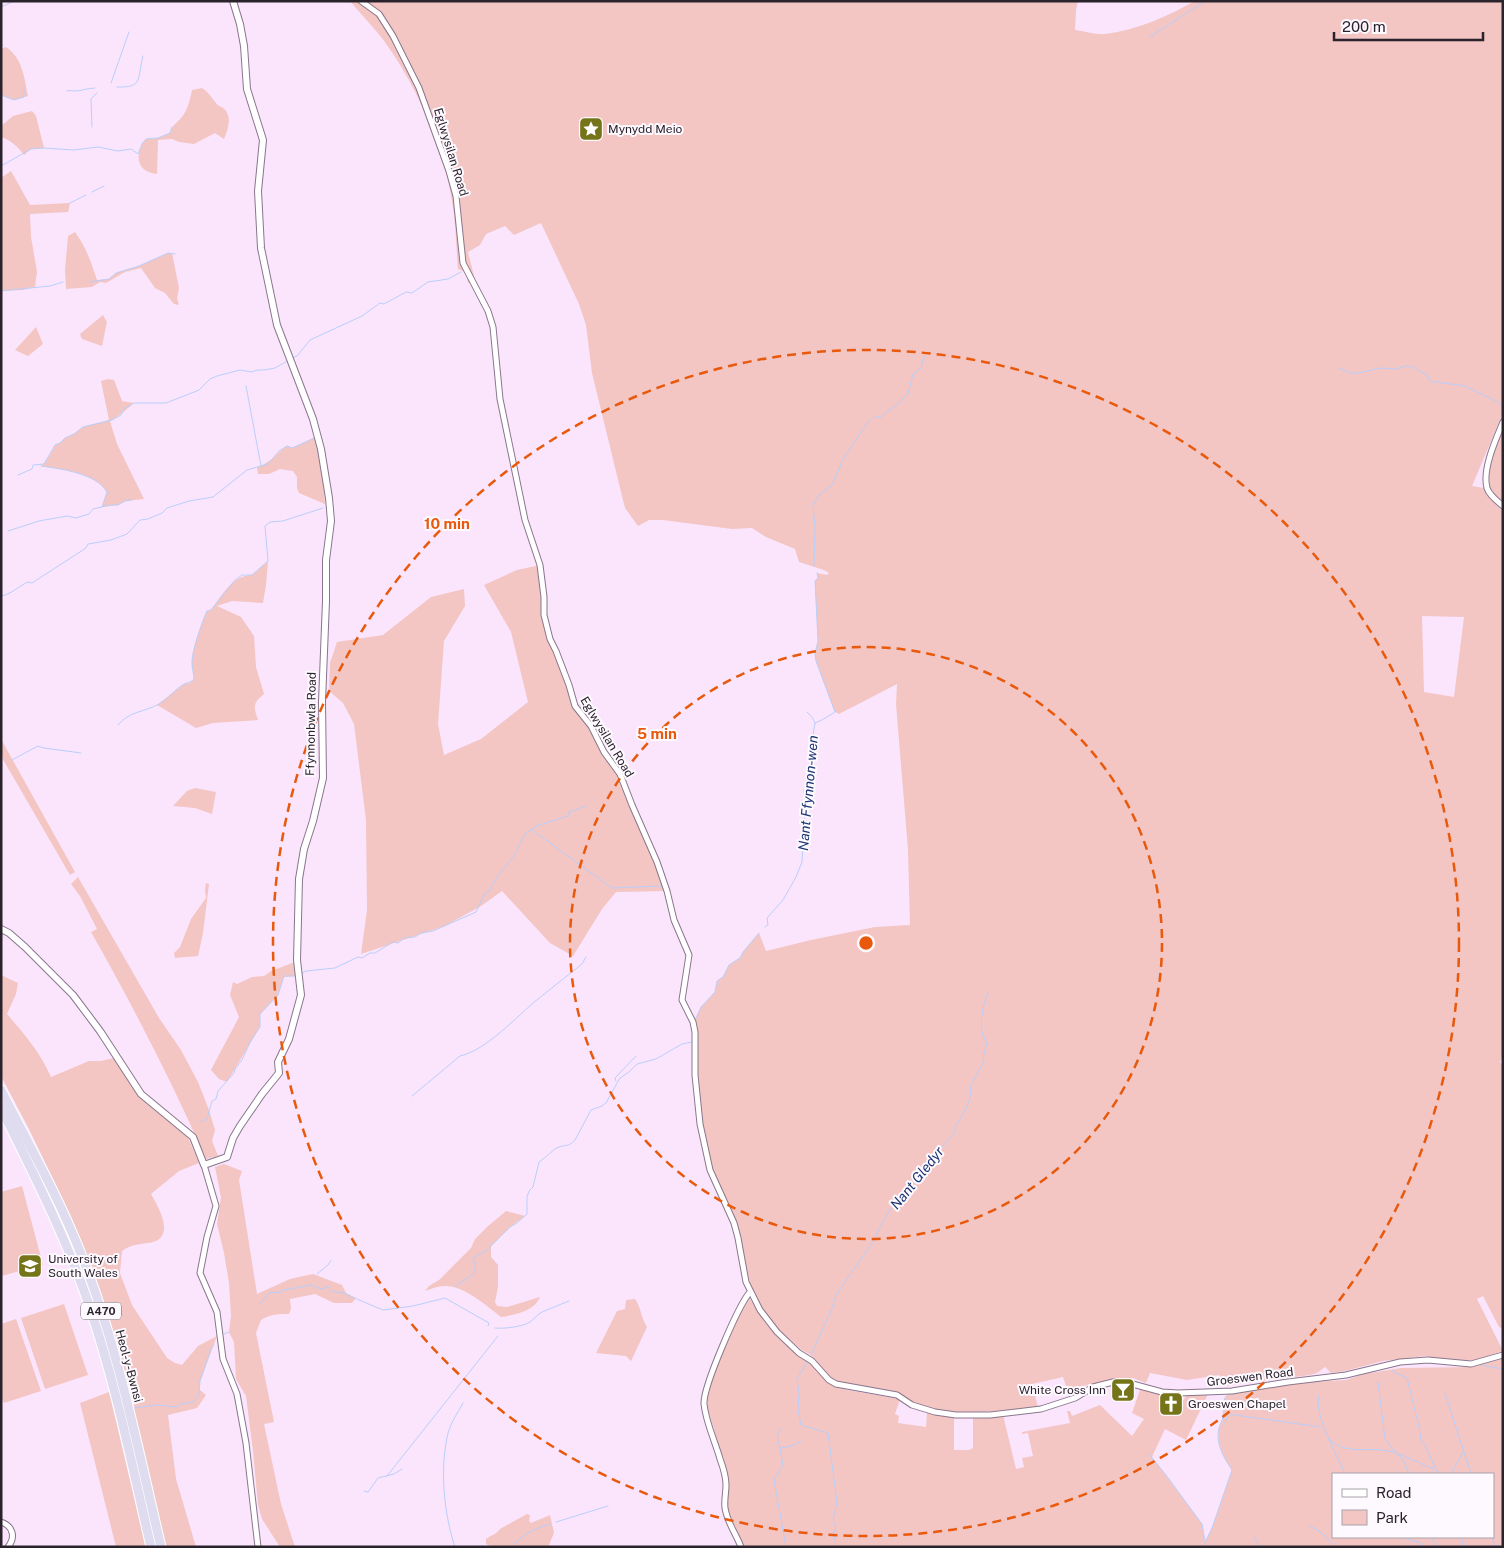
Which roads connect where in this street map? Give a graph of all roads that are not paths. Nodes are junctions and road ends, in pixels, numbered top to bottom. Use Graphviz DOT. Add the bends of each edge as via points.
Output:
graph roads {
  1 [pos="233,1"];
  2 [pos="361,1"];
  3 [pos="1503,422"];
  4 [pos="1503,506"];
  5 [pos="1,929"];
  6 [pos="1,1090"];
  7 [pos="1,1108"];
  8 [pos="204,1165"];
  9 [pos="750,1292"];
  10 [pos="1503,1355"];
  11 [pos="1,1522"];
  12 [pos="8,1547"];
  13 [pos="152,1547"];
  14 [pos="161,1547"];
  15 [pos="258,1547"];
  16 [pos="741,1547"];
  1 -- 8 [label="street, Ffynnonbwla Road" via="246,60 247,89 263,140 258,191 261,248 277,325 321,449 331,521 326,560 323,778 303,855 298,901 297,960 301,995 289,1039 278,1062 279,1073 240,1126 227,1157"];
  2 -- 9 [label="street, Eglwysilan Road" via="379,14 393,36 419,88 449,171 456,196 464,263 493,327 500,399 526,520 540,565 544,616 550,639 575,706 620,774 657,862 674,920 689,955 682,1000 695,1032 696,1086 703,1142 710,1170 736,1231"];
  3 -- 4 [label="street" via="1487,466 1487,487"];
  5 -- 8 [label="street" via="25,947 73,995 141,1094 193,1137"];
  6 -- 14 [label="highway, Heol-y-Bwnsi / A470" via="81,1253 102,1313"];
  7 -- 13 [label="highway, Heol-y-Bwnsi / A470" via="53,1215 90,1306 108,1364"];
  8 -- 15 [label="street" via="216,1206 206,1237 200,1273 217,1312 223,1359 237,1394"];
  9 -- 10 [label="street, Groeswen Road" via="768,1322 829,1380 844,1386 897,1395 923,1408 956,1415 1042,1409 1113,1382 1162,1392 1232,1391 1346,1375 1400,1362 1428,1360 1471,1364"];
  9 -- 16 [label="street" via="743,1300 710,1376 704,1405 726,1484 725,1511"];
  11 -- 12 [label="street" via="8,1524 12,1532"];
}
